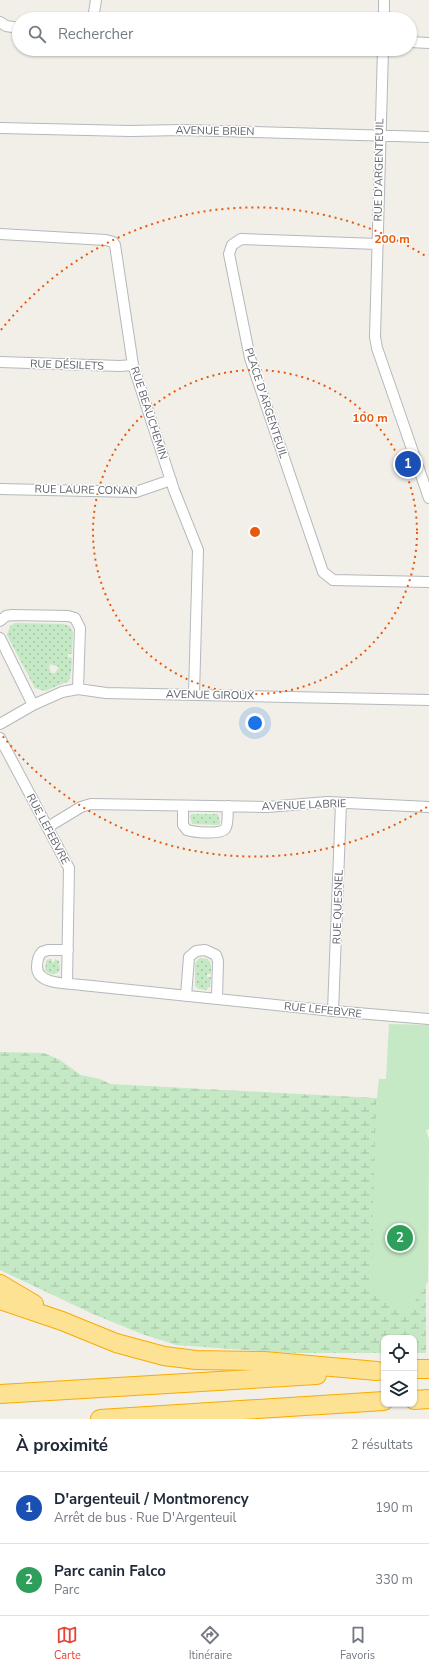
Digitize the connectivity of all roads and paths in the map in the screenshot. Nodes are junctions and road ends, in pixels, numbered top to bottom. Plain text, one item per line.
1 (96, 0) edge
2 (384, 0) edge
3 (93, 12) edge
4 (384, 12) edge
5 (0, 22) edge
6 (12, 27) edge
7 (417, 42) edge
8 (429, 43) edge
9 (383, 56) edge
10 (0, 128) edge
11 (381, 136) junction
12 (429, 137) edge
13 (0, 234) edge
14 (378, 244) junction
15 (0, 362) edge
16 (133, 365) junction
17 (425, 472) edge
18 (171, 480) junction
19 (0, 489) edge
20 (429, 498) edge
21 (429, 582) edge
22 (0, 621) edge
23 (0, 638) edge
24 (78, 689) junction
25 (194, 694) junction
26 (429, 700) edge
27 (33, 705) junction
28 (0, 724) edge
29 (0, 738) edge
30 (341, 803) junction
31 (183, 806) junction
32 (228, 806) junction
33 (429, 807) edge
34 (48, 827) junction
35 (68, 950) junction
36 (67, 982) junction
37 (186, 996) junction
38 (217, 998) junction
39 (334, 1011) junction
40 (429, 1019) edge
41 (0, 1284) edge
42 (0, 1300) edge
43 (62, 1321) junction
44 (417, 1369) edge
45 (429, 1369) edge
46 (381, 1371) edge
47 (0, 1394) edge
48 (429, 1399) edge
49 (417, 1400) edge
50 (381, 1401) edge
51 (100, 1419) edge

1 - 3 street
2 - 4 street
5 - 6 street
7 - 8 street
9 - 11 street, RUE D'ARGENTEUIL
10 - 11 street, AVENUE BRIEN
11 - 12 street, AVENUE BRIEN
11 - 14 street, RUE D'ARGENTEUIL
13 - 16 street, RUE BEAUCHEMIN
14 - 17 street, RUE D'ARGENTEUIL
14 - 21 street, PLACE D'ARGENTEUIL
15 - 16 street, RUE DÉSILETS
16 - 18 street, RUE BEAUCHEMIN
17 - 20 street, RUE D'ARGENTEUIL
18 - 19 street, RUE LAURE CONAN
18 - 25 street, RUE BEAUCHEMIN
22 - 24 street
23 - 27 street
24 - 25 street, AVENUE GIROUX
24 - 27 street, AVENUE GIROUX
25 - 26 street, AVENUE GIROUX
27 - 28 street, AVENUE GIROUX
29 - 34 street, RUE LEFEBVRE
30 - 32 street, AVENUE LABRIE
30 - 33 street, AVENUE LABRIE
30 - 39 street, RUE QUESNEL
31 - 32 street, AVENUE LABRIE
31 - 32 street
31 - 34 street, AVENUE LABRIE
34 - 35 street, RUE LEFEBVRE
35 - 36 street, RUE LEFEBVRE
35 - 36 street, RUE LEFEBVRE
36 - 37 street, RUE LEFEBVRE
37 - 38 street, RUE LEFEBVRE
37 - 38 street
38 - 39 street, RUE LEFEBVRE
39 - 40 street, RUE LEFEBVRE
41 - 43 highway
42 - 43 highway
43 - 46 highway
44 - 45 highway
46 - 47 highway
48 - 49 highway
50 - 51 highway

